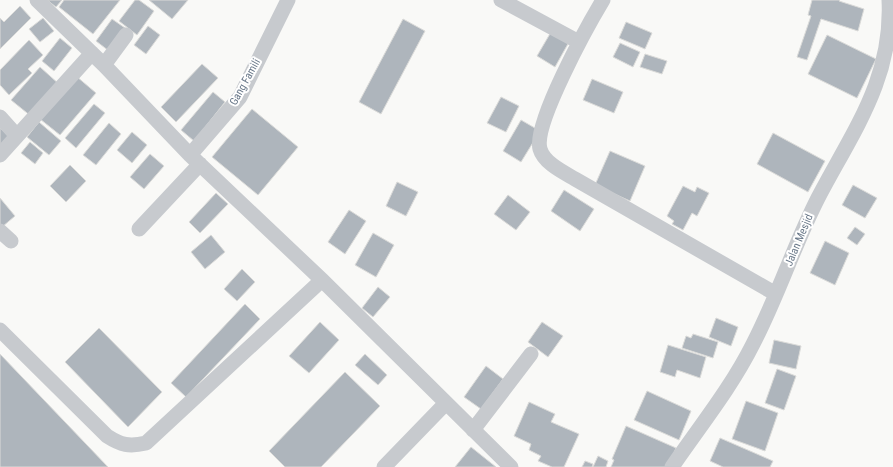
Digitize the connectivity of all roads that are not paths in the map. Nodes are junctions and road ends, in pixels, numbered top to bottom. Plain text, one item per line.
1 (37, 0) edge
2 (288, 0) edge
3 (501, 0) edge
4 (602, 0) edge
5 (891, 9) edge
6 (126, 35) dead end
7 (579, 42) junction
8 (92, 54) junction
9 (104, 66) junction
10 (0, 117) edge
11 (17, 136) junction
12 (0, 155) edge
13 (195, 160) junction
14 (139, 229) dead end
15 (322, 280) junction
16 (776, 294) junction
17 (0, 330) edge
18 (530, 354) dead end
19 (446, 403) junction
20 (473, 430) junction
21 (384, 467) edge
22 (511, 467) edge
23 (672, 467) edge

1 - 8 street
2 - 13 street, Gang Famili
3 - 7 street
4 - 7 street
5 - 16 street, Jalan Mesjid
6 - 9 street
7 - 16 street
8 - 9 street
8 - 11 street
9 - 13 street
10 - 11 street
11 - 12 street
13 - 14 street, Gang Famili
13 - 15 street
15 - 17 street
15 - 19 street
16 - 23 street, Jalan Mesjid
18 - 20 street
19 - 20 street
19 - 21 street
20 - 22 street

